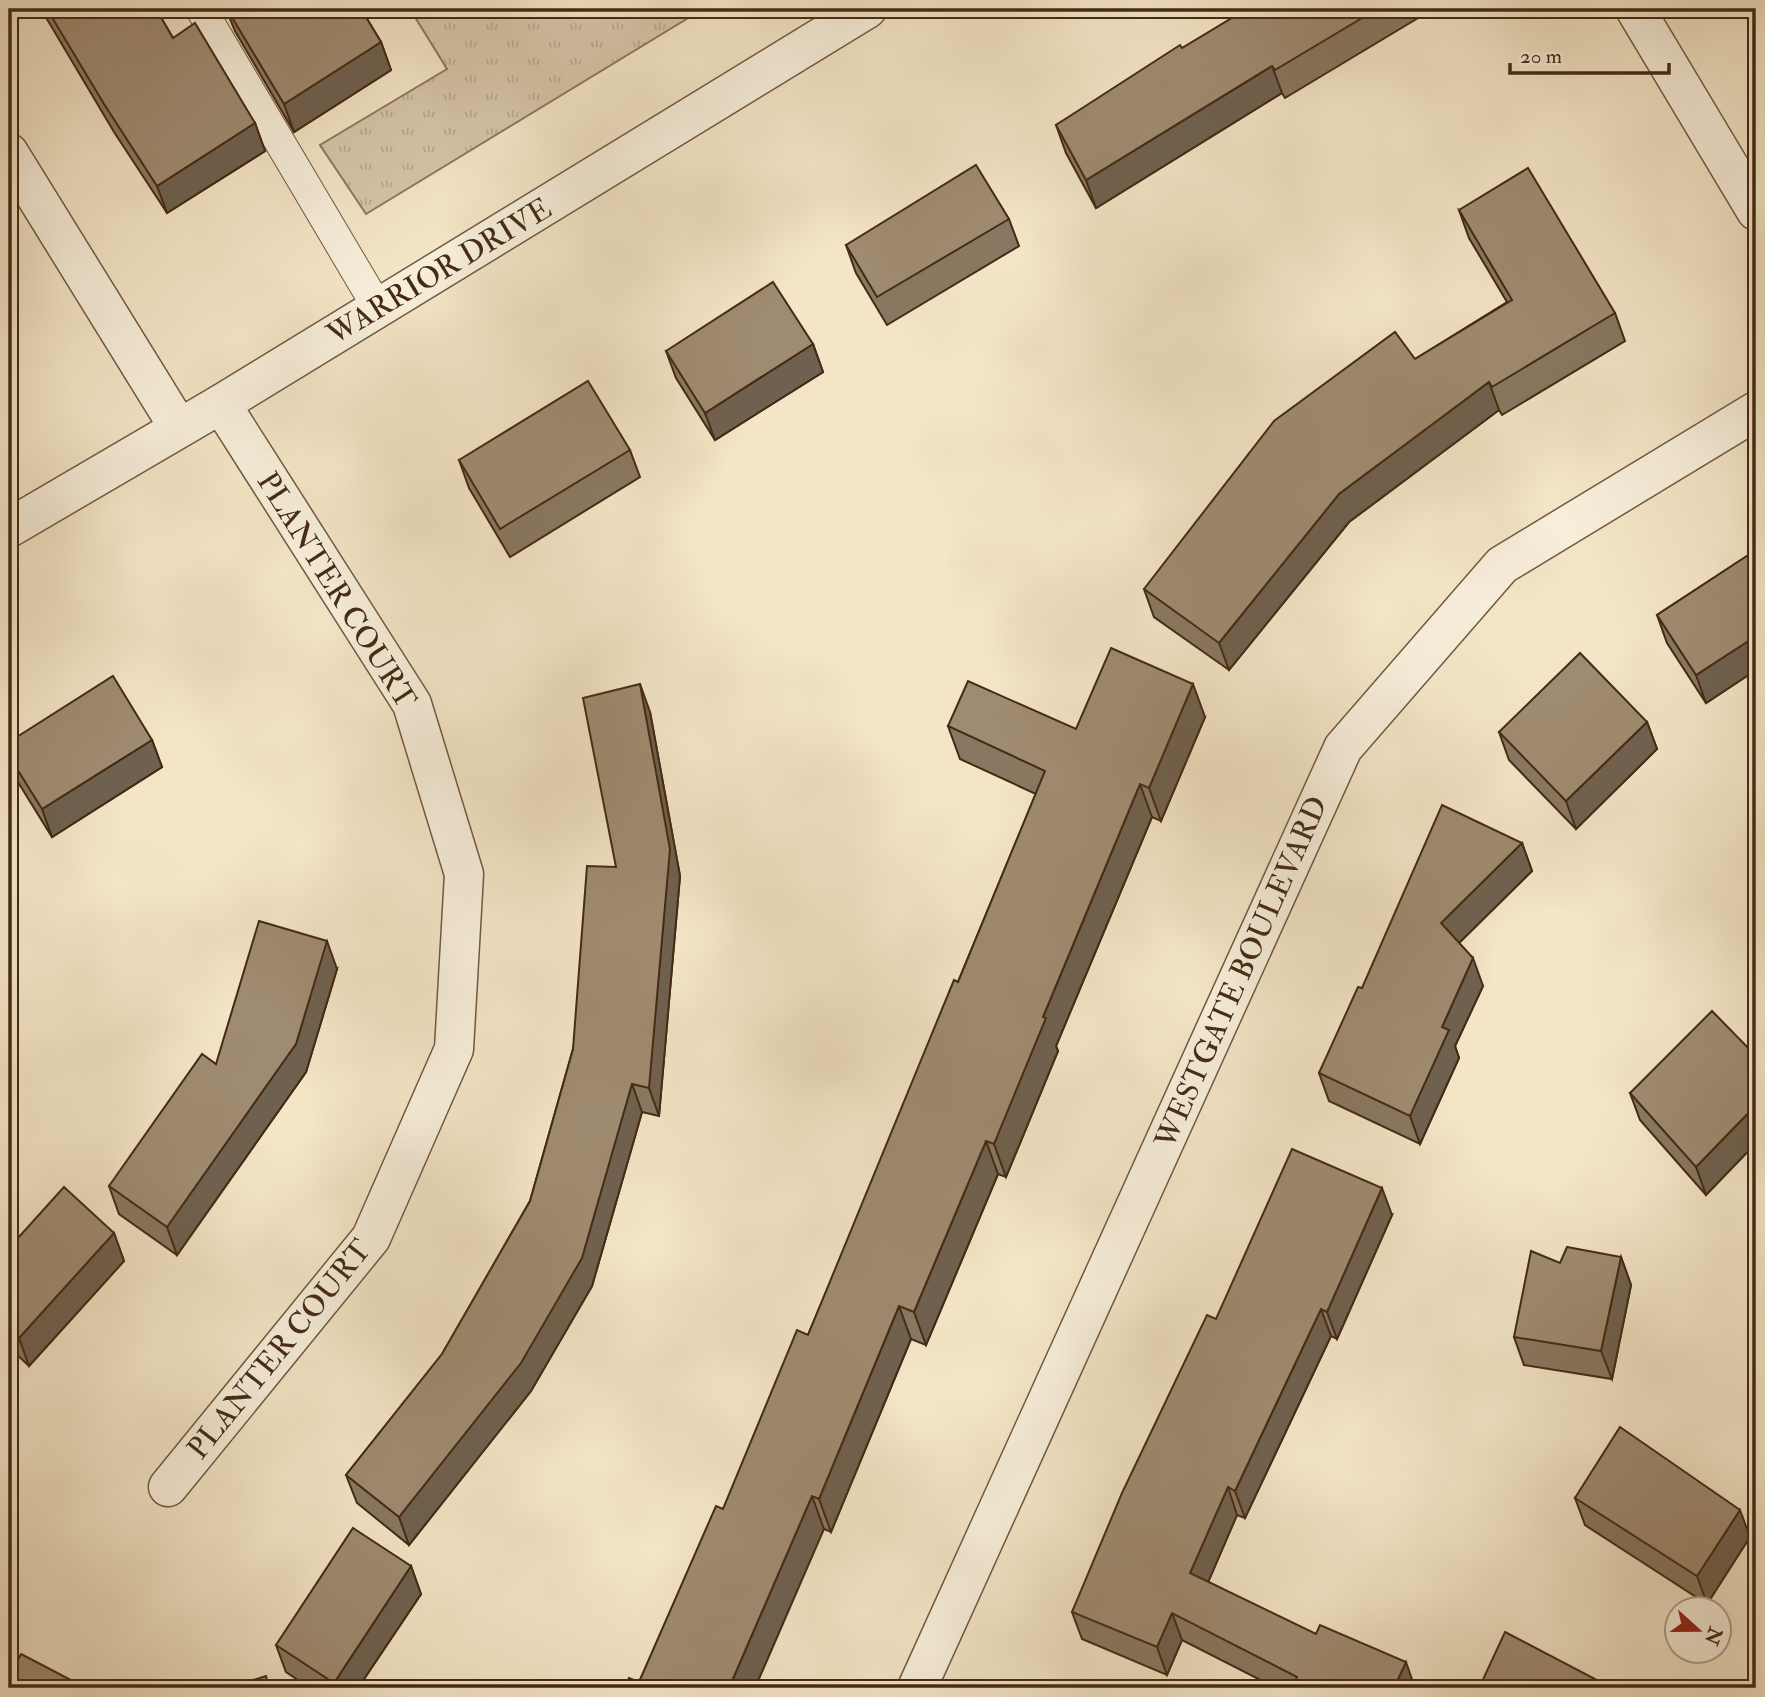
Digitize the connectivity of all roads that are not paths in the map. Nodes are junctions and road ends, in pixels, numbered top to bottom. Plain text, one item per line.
1 (201, 9) edge
2 (867, 9) edge
3 (1635, 9) edge
4 (9, 153) edge
5 (1756, 211) edge
6 (379, 308) junction
7 (221, 404) junction
8 (1756, 411) edge
9 (179, 428) junction
10 (9, 528) edge
11 (168, 1487) dead end
12 (917, 1688) edge

1 - 6 lane
2 - 6 street, WARRIOR DRIVE
3 - 5 street
4 - 9 street
6 - 7 street, WARRIOR DRIVE
7 - 9 street, WARRIOR DRIVE
7 - 11 street, PLANTER COURT
8 - 12 street, WESTGATE BOULEVARD
9 - 10 street, WARRIOR DRIVE

